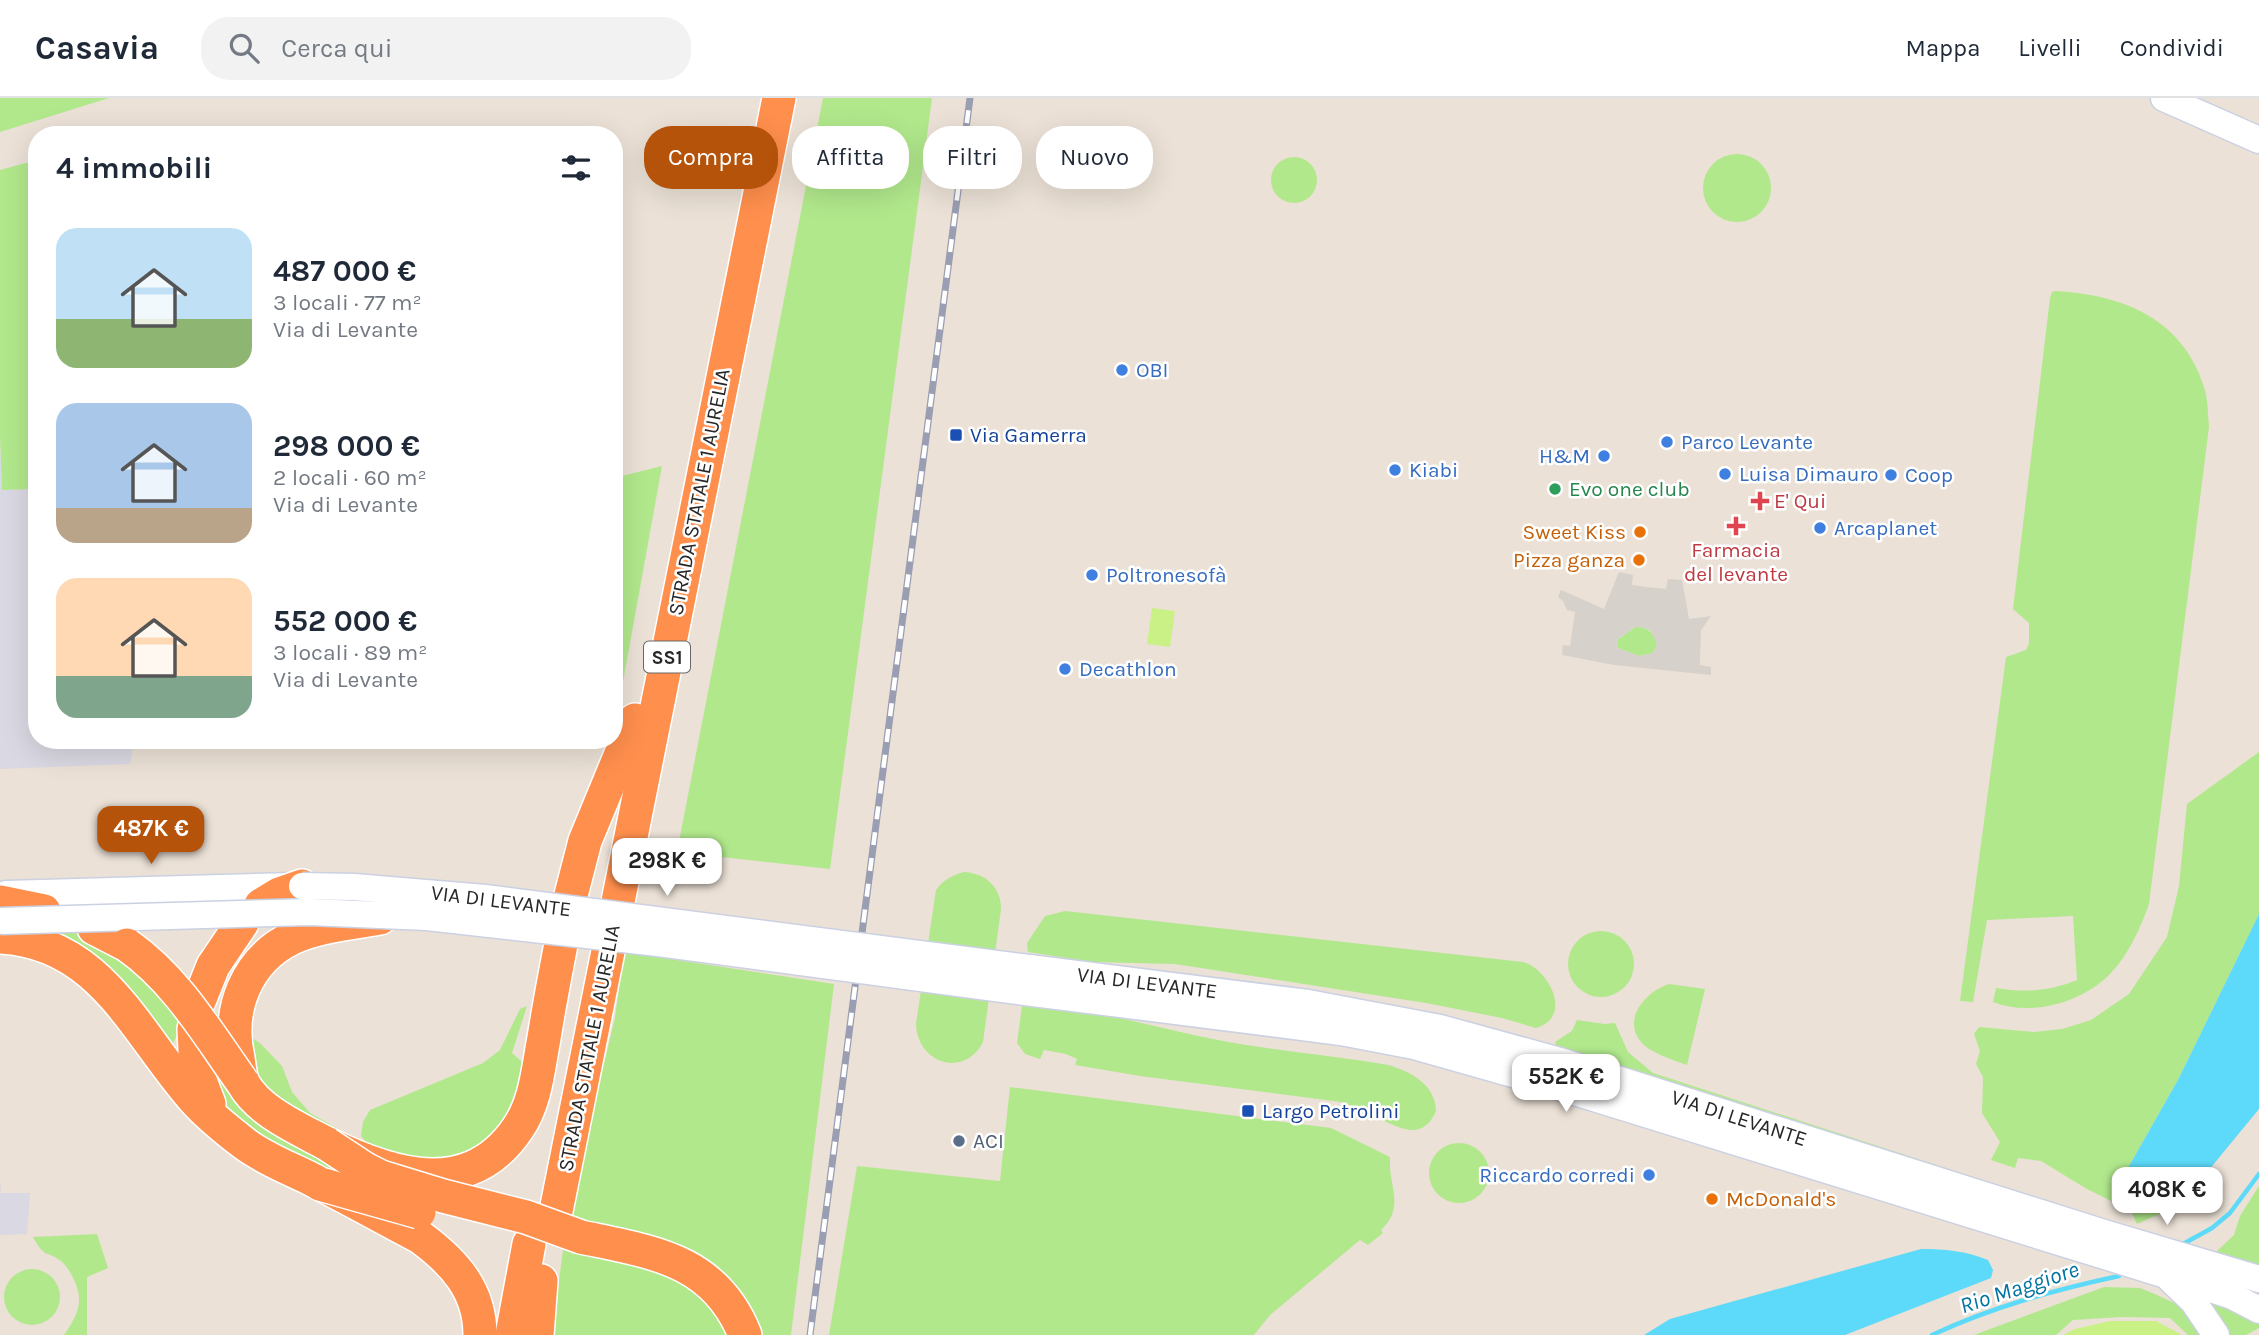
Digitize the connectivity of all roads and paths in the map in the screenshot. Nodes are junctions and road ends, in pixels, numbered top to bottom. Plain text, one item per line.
1 (760, 98) edge
2 (779, 98) edge
3 (2164, 98) edge
4 (2259, 140) edge
5 (635, 720) junction
6 (302, 886) junction
7 (0, 895) edge
8 (0, 902) edge
9 (44, 911) dead end
10 (396, 915) junction
11 (0, 921) edge
12 (94, 928) dead end
13 (0, 937) edge
14 (1027, 980) junction
15 (243, 1083) junction
16 (221, 1123) junction
17 (327, 1144) junction
18 (320, 1184) junction
19 (542, 1229) junction
20 (581, 1237) junction
21 (2165, 1276) junction
22 (2259, 1279) edge
23 (541, 1281) junction
24 (2259, 1310) edge
25 (480, 1335) edge
26 (512, 1335) edge
27 (531, 1335) edge
28 (537, 1335) edge
29 (745, 1335) edge
30 (2216, 1335) edge

1 - 5 highway, STRADA STATALE 1 AURELIA / SS1
2 - 19 highway, STRADA STATALE 1 AURELIA / SS1
3 - 4 main road
5 - 17 highway, bridge
5 - 19 highway, STRADA STATALE 1 AURELIA / SS1
6 - 7 main road, VIA DI LEVANTE
6 - 14 main road, VIA DI LEVANTE, bridge
6 - 16 highway
8 - 9 highway
10 - 11 main road, VIA DI LEVANTE, bridge
10 - 14 main road, VIA DI LEVANTE, bridge
10 - 15 highway, bridge
12 - 15 highway, bridge
13 - 16 highway
14 - 21 main road, VIA DI LEVANTE
14 - 22 main road, VIA DI LEVANTE
15 - 17 highway
16 - 18 highway
17 - 20 highway, bridge
18 - 20 highway, bridge
18 - 25 highway, bridge
19 - 23 highway, STRADA STATALE 1 AURELIA / SS1
19 - 26 highway, STRADA STATALE 1 AURELIA / SS1
20 - 29 highway
21 - 24 main road, VIA DI LEVANTE
21 - 30 main road, VIA DI LEVANTE
23 - 27 highway, STRADA STATALE 1 AURELIA / SS1
23 - 28 highway

